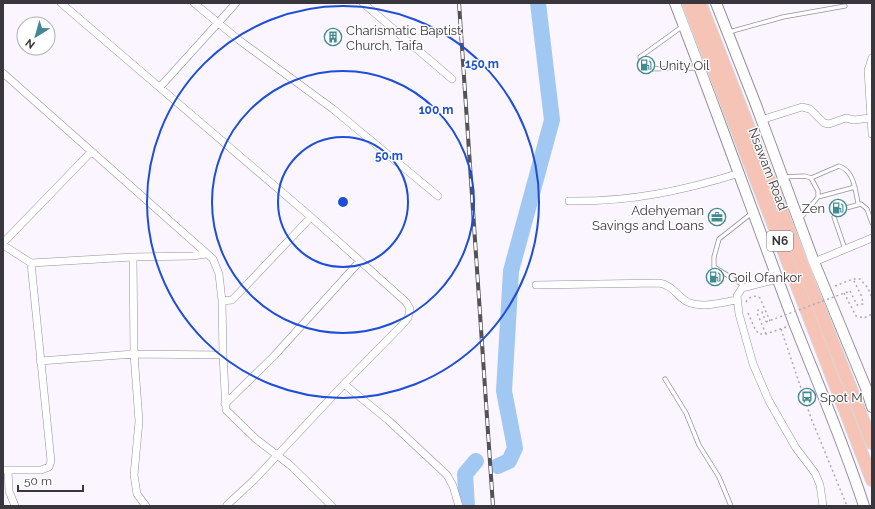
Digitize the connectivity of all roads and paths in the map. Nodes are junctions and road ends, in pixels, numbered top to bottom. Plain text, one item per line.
1 (61, 3) edge
2 (194, 3) edge
3 (236, 3) edge
4 (362, 3) edge
5 (675, 3) edge
6 (688, 3) edge
7 (700, 3) edge
8 (716, 3) edge
9 (845, 6) dead end
10 (217, 23) junction
11 (684, 25) junction
12 (727, 33) junction
13 (872, 58) edge
14 (700, 68) junction
15 (3, 73) edge
16 (452, 79) dead end
17 (160, 87) junction
18 (870, 118) junction
19 (761, 120) junction
20 (872, 134) edge
21 (91, 152) junction
22 (740, 173) junction
23 (782, 178) junction
24 (811, 178) junction
25 (855, 188) junction
26 (438, 196) dead end
27 (818, 197) junction
28 (569, 201) dead end
29 (858, 203) junction
30 (754, 212) junction
31 (311, 217) junction
32 (798, 221) junction
33 (872, 223) edge
34 (872, 238) edge
35 (3, 244) edge
36 (845, 249) junction
37 (207, 254) junction
38 (133, 257) junction
39 (360, 261) junction
40 (814, 262) junction
41 (31, 263) junction
42 (778, 279) junction
43 (853, 279) junction
44 (536, 285) dead end
45 (745, 286) junction
46 (825, 290) junction
47 (844, 293) junction
48 (872, 298) edge
49 (738, 300) junction
50 (222, 301) junction
51 (746, 306) dead end
52 (747, 311) dead end
53 (872, 314) edge
54 (770, 320) junction
55 (795, 323) junction
56 (781, 329) junction
57 (766, 334) junction
58 (134, 354) junction
59 (223, 355) junction
60 (40, 361) junction
61 (665, 379) dead end
62 (344, 384) junction
63 (225, 404) junction
64 (872, 406) edge
65 (872, 443) edge
66 (277, 455) junction
67 (6, 470) edge
68 (872, 480) edge
69 (227, 505) edge
70 (15, 506) edge
71 (146, 506) edge
72 (332, 506) edge
73 (459, 506) edge
74 (731, 506) edge
75 (823, 506) edge
76 (847, 506) edge
77 (864, 506) edge

1 - 17 street
2 - 10 street
3 - 10 street
4 - 16 street
5 - 11 main road
6 - 68 highway, Nsawam Road / N6
7 - 65 highway, Nsawam Road / N6
8 - 12 main road
9 - 12 lane
10 - 17 street
10 - 26 street
11 - 14 main road
11 - 14 lane
12 - 19 main road
13 - 18 street
14 - 22 main road
15 - 21 street
17 - 31 street
18 - 19 street
18 - 20 street
19 - 23 main road
21 - 35 street
21 - 37 street
22 - 28 street
22 - 30 main road
23 - 24 lane
23 - 32 main road
24 - 25 lane
24 - 27 lane
25 - 27 lane
25 - 29 lane
27 - 32 lane
29 - 33 lane
29 - 36 lane
30 - 42 main road
30 - 45 lane
31 - 39 street
31 - 50 street
32 - 40 main road
34 - 36 street
35 - 41 street
36 - 40 street
37 - 38 street
37 - 50 street
38 - 41 street
38 - 58 street
39 - 62 street
39 - 63 street
40 - 46 main road
41 - 60 street
42 - 45 street
42 - 55 main road
43 - 46 path
43 - 47 path, bridge
43 - 48 path
44 - 49 street
45 - 49 street
46 - 64 main road
47 - 53 path
47 - 54 path, bridge
49 - 75 street
50 - 59 street
51 - 54 path
52 - 57 path
54 - 57 path, bridge
55 - 56 path
55 - 77 main road
56 - 57 path
56 - 76 path
58 - 59 street
58 - 60 street
58 - 71 street
59 - 63 street
60 - 67 street
61 - 74 lane
62 - 66 street
62 - 73 street
63 - 66 street
66 - 69 street
66 - 72 street
67 - 70 street

